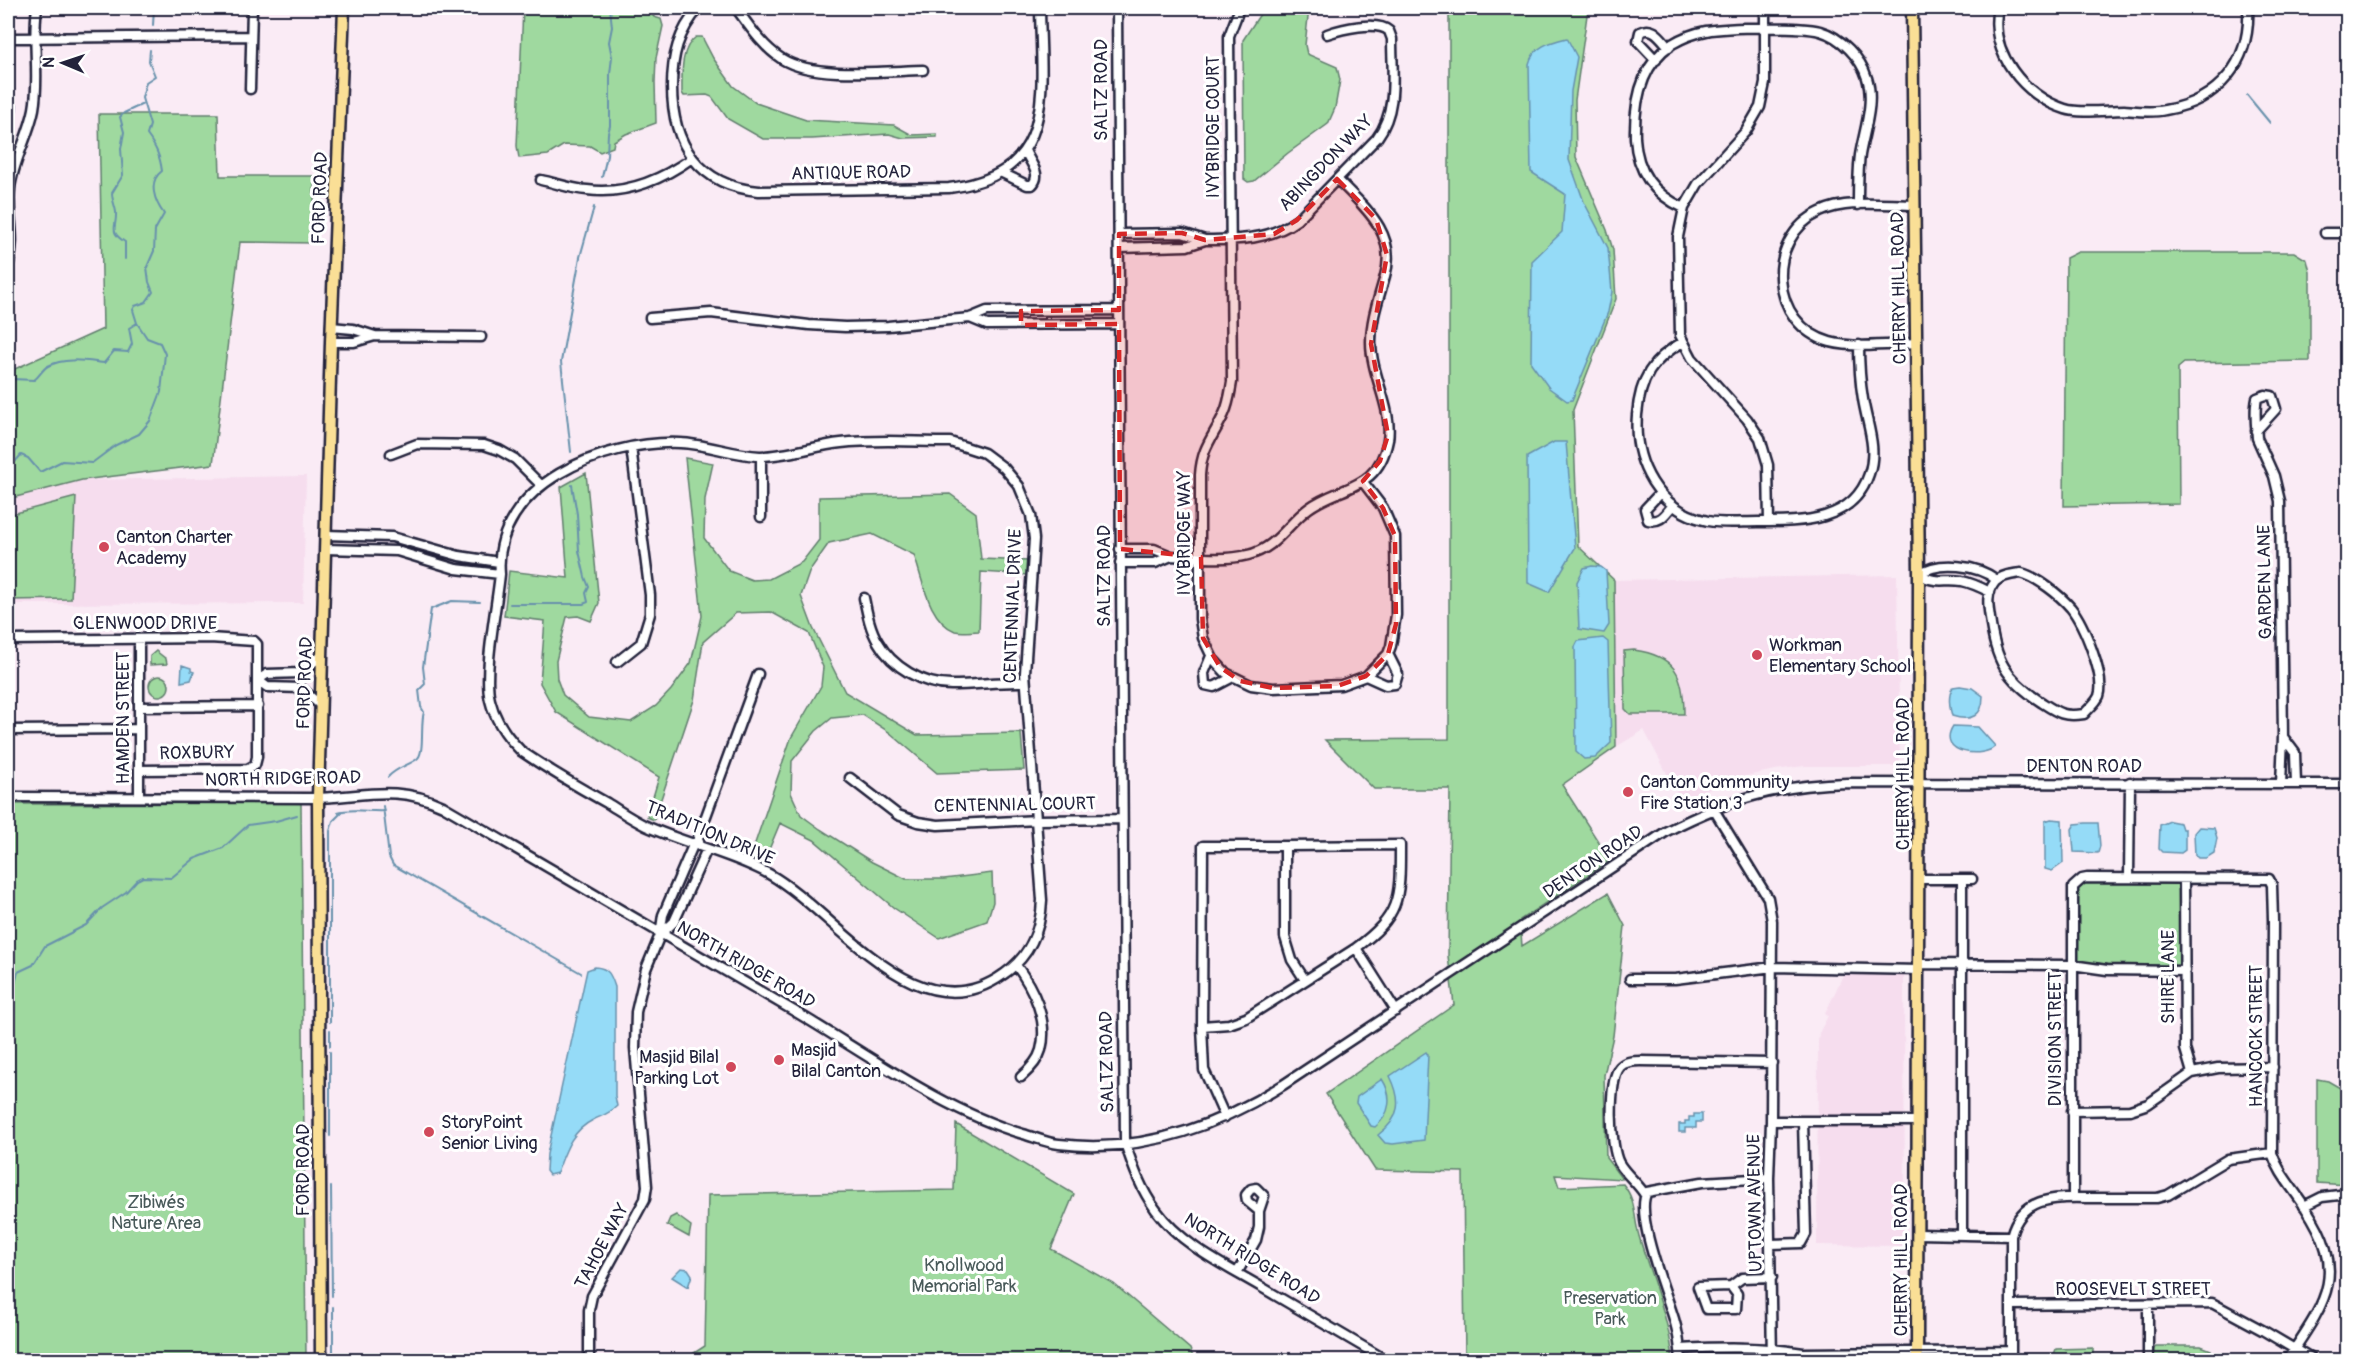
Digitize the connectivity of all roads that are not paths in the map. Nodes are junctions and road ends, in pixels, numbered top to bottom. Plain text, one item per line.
1 (37, 8) edge
2 (252, 8) edge
3 (344, 8) edge
4 (699, 8) edge
5 (736, 8) edge
6 (1040, 8) edge
7 (1117, 8) edge
8 (1766, 8) edge
9 (1912, 8) edge
10 (1998, 8) edge
11 (2248, 8) edge
12 (1237, 15) dead end
13 (1765, 29) junction
14 (1327, 34) dead end
15 (251, 36) junction
16 (8, 38) edge
17 (34, 38) junction
18 (1669, 46) junction
19 (1656, 60) junction
20 (923, 70) dead end
21 (250, 89) dead end
22 (1025, 150) junction
23 (692, 158) junction
24 (1002, 173) junction
25 (1337, 179) junction
26 (541, 180) dead end
27 (9, 186) edge
28 (1858, 205) junction
29 (1915, 206) junction
30 (1684, 208) junction
31 (2325, 233) dead end
32 (2348, 233) edge
33 (1119, 234) junction
34 (1205, 240) junction
35 (1230, 240) junction
36 (1119, 248) junction
37 (8, 267) edge
38 (1119, 310) junction
39 (1020, 311) junction
40 (650, 318) dead end
41 (970, 318) junction
42 (1119, 324) junction
43 (1021, 325) junction
44 (331, 327) junction
45 (375, 336) junction
46 (481, 338) dead end
47 (331, 342) junction
48 (1683, 342) junction
49 (1916, 343) junction
50 (1859, 345) junction
51 (2256, 431) dead end
52 (631, 447) junction
53 (391, 454) dead end
54 (761, 456) junction
55 (1363, 482) junction
56 (541, 485) junction
57 (1660, 493) junction
58 (1673, 505) junction
59 (761, 517) dead end
60 (1769, 522) junction
61 (325, 535) junction
62 (325, 549) junction
63 (1120, 549) junction
64 (1171, 556) junction
65 (1200, 557) junction
66 (499, 562) junction
67 (1120, 563) junction
68 (500, 574) junction
69 (1919, 574) junction
70 (1996, 580) junction
71 (1990, 592) junction
72 (864, 598) dead end
73 (8, 640) edge
74 (139, 640) junction
75 (1388, 654) junction
76 (322, 655) junction
77 (1211, 656) junction
78 (617, 662) dead end
79 (758, 674) dead end
80 (1366, 676) junction
81 (1233, 677) junction
82 (258, 680) junction
83 (1025, 682) junction
84 (320, 705) junction
85 (258, 706) junction
86 (139, 707) junction
87 (139, 729) junction
88 (8, 730) edge
89 (2283, 737) junction
90 (139, 771) junction
91 (850, 778) dead end
92 (2130, 782) junction
93 (1919, 784) junction
94 (2281, 784) junction
95 (2296, 784) junction
96 (2348, 784) edge
97 (8, 797) edge
98 (139, 797) junction
99 (318, 798) junction
100 (1713, 808) junction
101 (1122, 819) junction
102 (1037, 820) junction
103 (700, 846) junction
104 (1285, 846) junction
105 (1919, 879) junction
106 (1962, 879) junction
107 (1972, 879) dead end
108 (2129, 879) junction
109 (2184, 879) junction
110 (2077, 882) joint
111 (660, 935) junction
112 (1356, 948) junction
113 (1016, 966) junction
114 (1773, 966) junction
115 (1963, 966) junction
116 (2072, 966) junction
117 (1919, 967) junction
118 (2185, 971) junction
119 (1630, 979) dead end
120 (1305, 980) junction
121 (1396, 1011) junction
122 (1202, 1026) junction
123 (1772, 1063) junction
124 (2273, 1067) junction
125 (2192, 1073) junction
126 (1021, 1077) dead end
127 (2072, 1111) junction
128 (1225, 1117) junction
129 (1770, 1121) junction
130 (1803, 1121) junction
131 (1918, 1121) junction
132 (1125, 1143) junction
133 (2272, 1153) junction
134 (1769, 1178) junction
135 (2348, 1194) edge
136 (1645, 1195) junction
137 (2073, 1198) junction
138 (2304, 1206) junction
139 (1259, 1211) dead end
140 (1918, 1234) junction
141 (1962, 1235) junction
142 (2011, 1236) junction
143 (1771, 1244) junction
144 (1237, 1273) junction
145 (1772, 1277) junction
146 (1731, 1286) junction
147 (2011, 1305) junction
148 (2148, 1305) junction
149 (1773, 1348) junction
150 (2295, 1348) junction
151 (1680, 1349) junction
152 (1917, 1356) edge
153 (2011, 1356) edge
154 (321, 1360) edge
155 (589, 1360) edge
156 (1386, 1360) edge
157 (1681, 1360) edge
158 (1772, 1360) edge
159 (2148, 1360) edge
160 (2287, 1360) edge
161 (2313, 1360) edge

1 - 17 street
2 - 15 street
3 - 44 main road, FORD ROAD
4 - 23 street, ANTIQUE ROAD
5 - 20 street
6 - 22 street, ANTIQUE ROAD
7 - 33 street, SALTZ ROAD
8 - 13 street
9 - 29 main road, CHERRY HILL ROAD
10 - 11 street
12 - 35 street, IVYBRIDGE COURT
13 - 18 street
13 - 28 street
13 - 30 street
14 - 25 street, ABINGDON WAY
15 - 17 street
15 - 21 street
16 - 17 street
17 - 27 street
18 - 19 street
18 - 19 street
19 - 30 street
22 - 24 street, ANTIQUE ROAD
22 - 24 street
23 - 24 street, ANTIQUE ROAD
23 - 26 street
25 - 35 street, ABINGDON WAY
25 - 55 street
27 - 37 street
28 - 29 street
28 - 50 street
29 - 49 main road, CHERRY HILL ROAD
30 - 48 street
31 - 32 street
33 - 34 street
33 - 36 street, SALTZ ROAD
34 - 35 street, ABINGDON WAY
34 - 36 street
35 - 65 street, IVYBRIDGE WAY
36 - 38 street, SALTZ ROAD
38 - 39 street
38 - 42 street, SALTZ ROAD
39 - 41 street
39 - 43 street
40 - 41 street
41 - 43 street
42 - 43 street
42 - 63 street, SALTZ ROAD
44 - 45 street
44 - 47 main road, FORD ROAD
45 - 46 street
45 - 47 street
47 - 61 main road, FORD ROAD
48 - 57 street
48 - 60 street
49 - 50 street
49 - 69 main road, CHERRY HILL ROAD
50 - 60 street
51 - 89 street, GARDEN LANE
52 - 54 street, CENTENNIAL DRIVE
52 - 56 street, CENTENNIAL DRIVE
52 - 78 street
53 - 56 street
54 - 59 street
54 - 83 street, CENTENNIAL DRIVE
55 - 65 street
55 - 75 street
56 - 66 street, CENTENNIAL DRIVE
57 - 58 street
57 - 58 street
58 - 60 street
61 - 62 main road, FORD ROAD
61 - 66 street
62 - 68 street
62 - 76 main road, FORD ROAD
63 - 64 street
63 - 67 street, SALTZ ROAD
64 - 65 street
64 - 67 street
65 - 77 street, IVYBRIDGE WAY
66 - 68 street, TRADITION DRIVE
67 - 101 street, SALTZ ROAD
68 - 103 street, TRADITION DRIVE
69 - 70 street
69 - 71 street
69 - 93 main road, CHERRY HILL ROAD
70 - 71 street
70 - 71 street
72 - 83 street
73 - 74 street, GLENWOOD DRIVE
74 - 82 street, GLENWOOD DRIVE
74 - 86 street, HAMDEN STREET
75 - 80 street
75 - 80 street
76 - 82 street
76 - 84 main road, FORD ROAD
77 - 81 street, IVYBRIDGE WAY
77 - 81 street
79 - 103 street
80 - 81 street
82 - 84 street
82 - 85 street
83 - 102 street, CENTENNIAL DRIVE
84 - 99 main road, FORD ROAD
85 - 86 street
85 - 90 street, ROXBURY
86 - 87 street, HAMDEN STREET
87 - 88 street
87 - 90 street, HAMDEN STREET
89 - 94 street, GARDEN LANE
89 - 95 street, GARDEN LANE
90 - 98 street, HAMDEN STREET
91 - 102 street, CENTENNIAL COURT
92 - 93 street, DENTON ROAD
92 - 94 street, DENTON ROAD
92 - 108 street
93 - 100 street, DENTON ROAD
93 - 105 main road, CHERRY HILL ROAD
94 - 95 street, DENTON ROAD
95 - 96 street, DENTON ROAD
97 - 98 street, NORTH RIDGE ROAD
98 - 99 street, NORTH RIDGE ROAD
99 - 111 street, NORTH RIDGE ROAD
99 - 154 main road, FORD ROAD
100 - 114 street
100 - 121 street, DENTON ROAD
101 - 102 street, CENTENNIAL COURT
101 - 132 street, SALTZ ROAD
102 - 113 street, TRADITION DRIVE
103 - 111 street
103 - 111 street
103 - 113 street, TRADITION DRIVE
104 - 112 street
104 - 120 street
104 - 122 street
105 - 106 street
105 - 117 main road, CHERRY HILL ROAD
106 - 107 street
106 - 115 street
108 - 109 street, HANCOCK STREET
108 - 110 street, HANCOCK STREET
109 - 118 street, SHIRE LANE
109 - 124 street, HANCOCK STREET
110 - 116 street, DIVISION STREET
111 - 132 street, NORTH RIDGE ROAD
111 - 155 street, TAHOE WAY
112 - 120 street
112 - 121 street
113 - 126 street
114 - 117 street
114 - 119 street
114 - 123 street
115 - 116 street
115 - 117 street
115 - 141 street
116 - 118 street
116 - 127 street, DIVISION STREET
117 - 131 main road, CHERRY HILL ROAD
118 - 125 street, SHIRE LANE
120 - 122 street
121 - 128 street, DENTON ROAD
122 - 128 street
123 - 129 street
123 - 136 street
124 - 125 street
124 - 133 street, HANCOCK STREET
125 - 127 street
127 - 137 street, DIVISION STREET
128 - 132 street, DENTON ROAD
129 - 130 street, UPTOWN AVENUE
129 - 134 street, UPTOWN AVENUE
130 - 131 street, UPTOWN AVENUE
130 - 143 street
131 - 140 main road, CHERRY HILL ROAD
132 - 144 street, NORTH RIDGE ROAD
133 - 137 street
133 - 138 street, HANCOCK STREET
134 - 136 street
134 - 143 street, UPTOWN AVENUE
135 - 138 street
136 - 151 street
137 - 142 street
138 - 150 street, HANCOCK STREET
139 - 144 street
140 - 141 street
140 - 152 main road, CHERRY HILL ROAD
141 - 142 street
142 - 147 street
143 - 145 street, UPTOWN AVENUE
144 - 156 street, NORTH RIDGE ROAD
145 - 146 street
145 - 149 street, UPTOWN AVENUE
146 - 146 street
147 - 148 street, ROOSEVELT STREET
147 - 153 street
148 - 150 street, ROOSEVELT STREET
148 - 159 street
149 - 151 street
149 - 152 street
149 - 158 street, UPTOWN AVENUE
150 - 160 street, HANCOCK STREET
150 - 161 street, ROOSEVELT STREET
151 - 157 street
152 - 153 street

